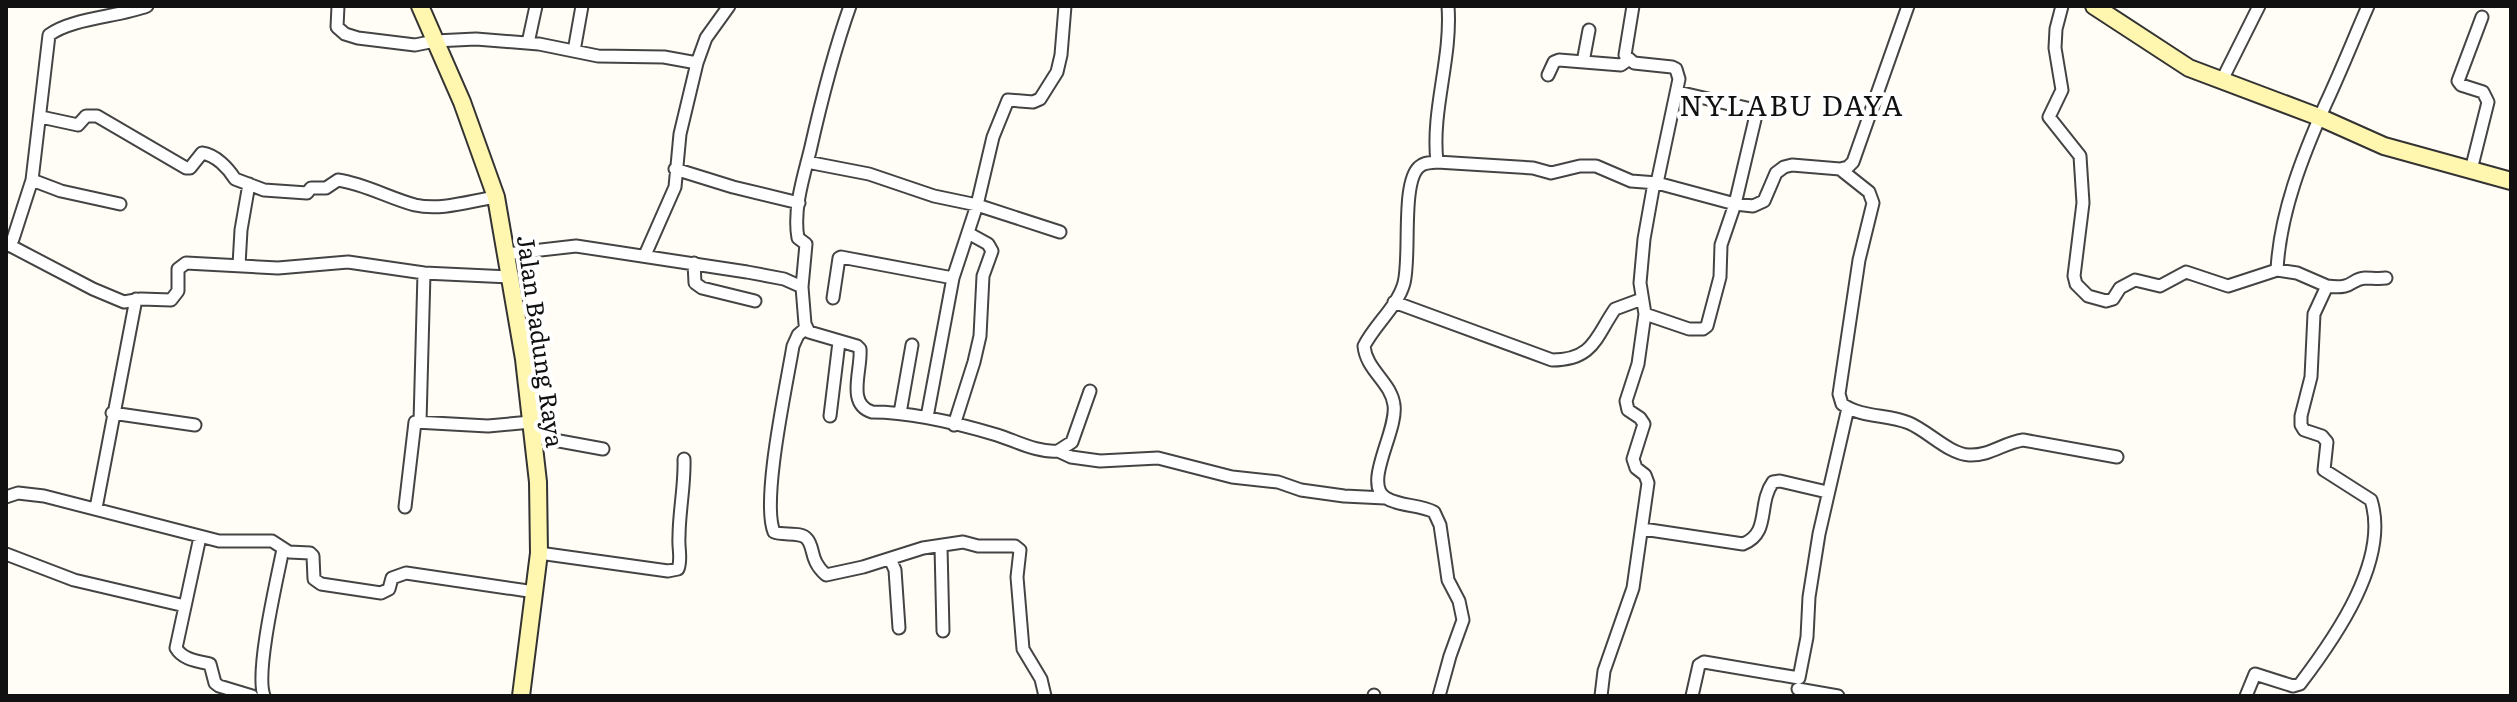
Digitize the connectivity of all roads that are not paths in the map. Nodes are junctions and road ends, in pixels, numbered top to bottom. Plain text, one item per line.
1 (147, 6) edge
2 (338, 6) edge
3 (420, 6) edge
4 (536, 6) edge
5 (582, 6) edge
6 (729, 6) edge
7 (850, 6) edge
8 (1065, 6) edge
9 (1448, 6) edge
10 (1633, 6) edge
11 (1908, 6) edge
12 (2062, 6) edge
13 (2094, 6) edge
14 (2259, 6) edge
15 (2368, 6) edge
16 (2482, 17) dead end
17 (1589, 30) dead end
18 (435, 41) junction
19 (528, 43) junction
20 (574, 51) junction
21 (1628, 60) junction
22 (1583, 62) junction
23 (697, 63) junction
24 (1548, 75) dead end
25 (2222, 80) junction
26 (1678, 92) junction
27 (41, 117) junction
28 (2319, 117) junction
29 (807, 162) junction
30 (1437, 162) junction
31 (675, 169) junction
32 (1840, 169) junction
33 (2471, 170) junction
34 (32, 180) junction
35 (2511, 181) edge
36 (1656, 183) junction
37 (249, 184) junction
38 (496, 197) junction
39 (799, 203) junction
40 (120, 204) dead end
41 (1735, 204) junction
42 (977, 205) junction
43 (1060, 232) dead end
44 (968, 233) junction
45 (7, 245) edge
46 (506, 254) junction
47 (645, 255) junction
48 (694, 263) junction
49 (239, 265) junction
50 (2277, 270) junction
51 (424, 273) junction
52 (510, 277) junction
53 (953, 278) junction
54 (2386, 278) dead end
55 (2327, 286) junction
56 (802, 287) junction
57 (833, 298) dead end
58 (136, 299) junction
59 (1642, 299) junction
60 (755, 301) dead end
61 (1394, 302) junction
62 (1645, 314) junction
63 (806, 328) junction
64 (839, 342) junction
65 (912, 345) dead end
66 (1090, 391) dead end
67 (1848, 408) junction
68 (112, 413) junction
69 (900, 413) junction
70 (830, 416) dead end
71 (927, 417) junction
72 (420, 422) junction
73 (195, 425) dead end
74 (954, 425) junction
75 (532, 429) junction
76 (603, 449) dead end
77 (1058, 451) junction
78 (2117, 457) dead end
79 (684, 459) dead end
80 (1827, 492) junction
81 (6, 497) edge
82 (1385, 498) junction
83 (405, 507) dead end
84 (96, 508) junction
85 (1643, 529) junction
86 (200, 537) junction
87 (941, 547) junction
88 (283, 549) junction
89 (539, 553) junction
90 (6, 554) edge
91 (890, 559) junction
92 (535, 592) junction
93 (185, 606) junction
94 (899, 628) dead end
95 (943, 631) dead end
96 (1798, 688) edge
97 (259, 694) edge
98 (521, 696) edge
99 (1045, 696) edge
100 (1439, 696) edge
101 (1601, 696) edge
102 (1692, 696) edge
103 (1838, 696) edge
104 (2246, 696) edge

1 - 27 street
2 - 18 street
3 - 18 main road, Jalan Badung Raya
4 - 19 street
5 - 20 street
6 - 23 street
7 - 29 street
8 - 42 street
9 - 30 street
10 - 21 street
11 - 32 street
12 - 50 street
13 - 25 main road
14 - 25 street
15 - 28 street
16 - 33 street
17 - 22 street
18 - 19 street
18 - 38 main road, Jalan Badung Raya
19 - 20 street
20 - 23 street
21 - 22 street
21 - 26 street
22 - 24 street
23 - 31 street
25 - 28 main road
26 - 36 street
26 - 41 street
27 - 34 street
27 - 37 street
28 - 33 main road
28 - 50 street
29 - 39 street
29 - 42 street
30 - 36 street
30 - 61 street
31 - 39 street
31 - 47 street
32 - 41 street
32 - 67 street
33 - 35 main road
34 - 40 street
34 - 45 street
36 - 41 street
36 - 59 street
37 - 38 street
37 - 49 street
38 - 46 main road, Jalan Badung Raya
39 - 56 street
41 - 62 street
42 - 43 street
42 - 44 street
44 - 53 street
44 - 74 street
45 - 58 street
46 - 47 street
46 - 52 main road, Jalan Badung Raya
47 - 48 street
48 - 56 street
48 - 60 street
49 - 51 street
49 - 58 street
50 - 55 street
51 - 52 street
51 - 72 street
52 - 75 main road, Jalan Badung Raya
53 - 57 street
53 - 71 street
54 - 55 street
55 - 104 street
56 - 63 street
58 - 68 street
59 - 61 street
59 - 62 street
61 - 82 street
62 - 85 street
63 - 64 street
63 - 91 street
64 - 69 street
64 - 70 street
65 - 69 street
66 - 77 street
67 - 78 street
67 - 80 street
68 - 73 street
68 - 84 street
69 - 71 street
71 - 74 street
72 - 75 street
72 - 83 street
74 - 77 street
75 - 76 street
75 - 89 main road, Jalan Badung Raya
77 - 82 street
79 - 89 street
80 - 85 street
80 - 96 street
81 - 84 street
82 - 100 street
84 - 86 street
85 - 101 street
86 - 88 street
86 - 93 street
87 - 91 street
87 - 95 street
87 - 99 street
88 - 92 street
88 - 97 street
89 - 92 main road, Jalan Badung Raya
90 - 93 street
91 - 94 street
92 - 98 main road, Jalan Badung Raya
93 - 97 street
96 - 102 street
96 - 103 street

